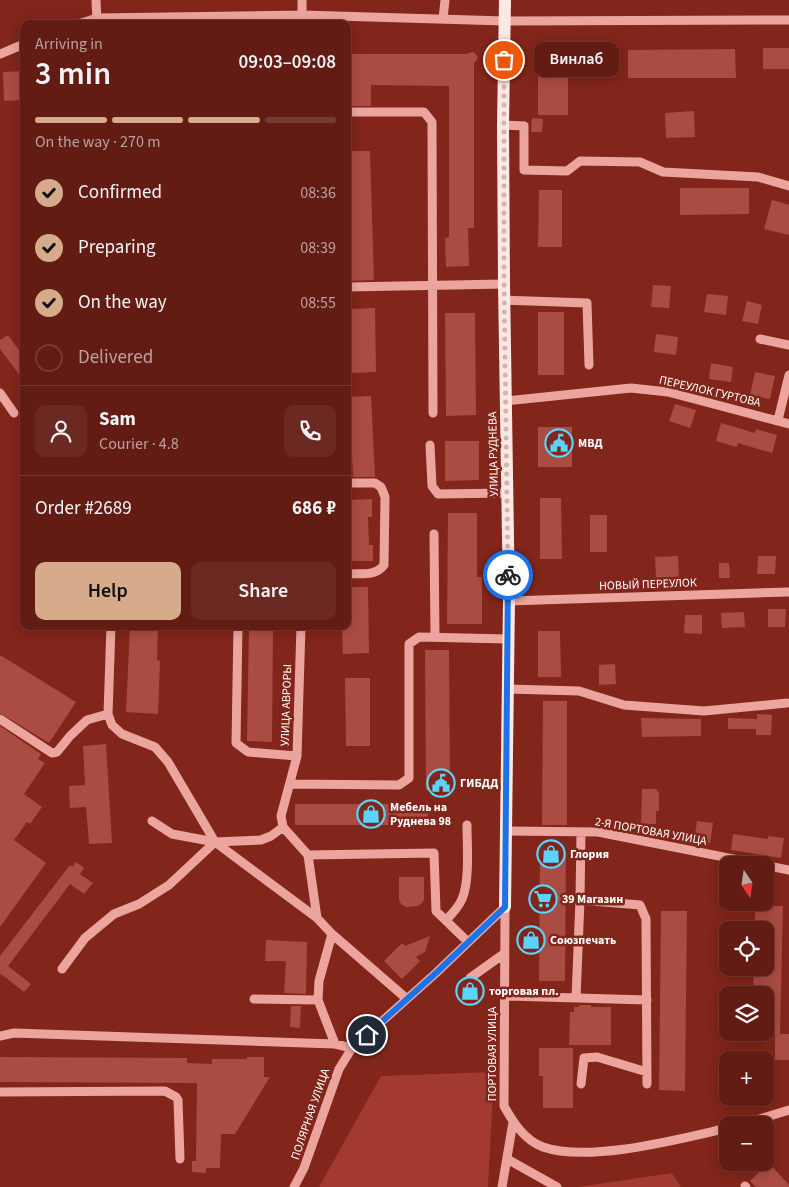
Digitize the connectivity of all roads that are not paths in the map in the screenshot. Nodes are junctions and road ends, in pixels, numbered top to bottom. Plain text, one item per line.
1 (96, 0) edge
2 (302, 0) edge
3 (444, 0) edge
4 (505, 0) edge
5 (302, 19) edge
6 (443, 19) junction
7 (97, 20) edge
8 (171, 20) edge
9 (789, 20) edge
10 (505, 21) junction
11 (20, 46) edge
12 (0, 54) edge
13 (351, 112) edge
14 (503, 125) junction
15 (789, 186) edge
16 (504, 284) junction
17 (433, 286) junction
18 (351, 287) edge
19 (504, 300) junction
20 (760, 339) dead end
21 (789, 345) edge
22 (589, 365) dead end
23 (789, 375) edge
24 (0, 393) edge
25 (506, 401) junction
26 (14, 413) dead end
27 (433, 413) dead end
28 (778, 420) junction
29 (789, 424) edge
30 (430, 446) dead end
31 (351, 483) edge
32 (507, 494) junction
33 (434, 534) dead end
34 (351, 574) edge
35 (789, 592) edge
36 (509, 601) junction
37 (110, 630) edge
38 (238, 630) edge
39 (301, 630) edge
40 (435, 637) junction
41 (508, 640) junction
42 (508, 689) junction
43 (786, 703) dead end
44 (108, 714) junction
45 (0, 719) edge
46 (297, 756) junction
47 (290, 784) junction
48 (152, 820) dead end
49 (467, 825) dead end
50 (283, 827) junction
51 (506, 831) junction
52 (581, 832) junction
53 (215, 842) junction
54 (308, 855) junction
55 (789, 870) edge
56 (580, 900) junction
57 (505, 907) junction
58 (316, 918) junction
59 (446, 920) junction
60 (332, 934) junction
61 (468, 942) junction
62 (505, 953) junction
63 (62, 968) dead end
64 (470, 978) dead end
65 (505, 996) junction
66 (576, 998) junction
67 (254, 999) dead end
68 (407, 999) junction
69 (318, 1000) junction
70 (647, 1000) junction
71 (0, 1036) edge
72 (335, 1044) junction
73 (352, 1048) junction
74 (647, 1072) junction
75 (581, 1084) dead end
76 (647, 1084) dead end
77 (0, 1092) edge
78 (789, 1110) edge
79 (769, 1116) edge
80 (513, 1122) junction
81 (719, 1130) edge
82 (180, 1159) dead end
83 (507, 1159) junction
84 (294, 1187) edge
85 (502, 1187) edge
86 (557, 1187) edge

1 - 7 street
2 - 5 street
3 - 6 street
4 - 10 main road, УЛИЦА РУДНЕВА
5 - 6 street
5 - 8 street
6 - 10 street
9 - 10 street
10 - 14 main road, УЛИЦА РУДНЕВА
11 - 12 street
13 - 17 street
14 - 15 street
14 - 16 main road, УЛИЦА РУДНЕВА
16 - 17 street
16 - 19 main road, УЛИЦА РУДНЕВА
17 - 18 street
17 - 27 street
19 - 22 street
19 - 25 main road, УЛИЦА РУДНЕВА
20 - 21 street
23 - 28 street
24 - 26 street
25 - 28 street, ПЕРЕУЛОК ГУРТОВА
25 - 32 main road, УЛИЦА РУДНЕВА
28 - 29 street, ПЕРЕУЛОК ГУРТОВА
30 - 32 street
31 - 34 street
32 - 36 main road, УЛИЦА РУДНЕВА
33 - 40 street
35 - 36 street, НОВЫЙ ПЕРЕУЛОК
36 - 41 main road, УЛИЦА РУДНЕВА
37 - 44 street
38 - 46 street
39 - 46 street, УЛИЦА АВРОРЫ
40 - 41 street
40 - 47 street
41 - 42 main road, УЛИЦА РУДНЕВА
42 - 43 street
42 - 51 main road, УЛИЦА РУДНЕВА
44 - 45 street
44 - 53 street
46 - 47 street, УЛИЦА АВРОРЫ
47 - 50 street, УЛИЦА АВРОРЫ
48 - 53 street
49 - 59 street
50 - 53 street
50 - 54 street
51 - 52 street, 2-Я ПОРТОВАЯ УЛИЦА
51 - 57 main road, УЛИЦА РУДНЕВА
52 - 55 street, 2-Я ПОРТОВАЯ УЛИЦА
52 - 56 street
53 - 58 street
53 - 63 street
54 - 58 street
54 - 59 street
56 - 66 street
56 - 70 street
57 - 61 street, ПОЛЯРНАЯ УЛИЦА
57 - 62 street, ПОРТОВАЯ УЛИЦА
58 - 60 street
59 - 61 street
60 - 68 street
60 - 69 street
61 - 68 street, ПОЛЯРНАЯ УЛИЦА
62 - 64 street
62 - 65 street, ПОРТОВАЯ УЛИЦА
65 - 66 street
65 - 80 street, ПОРТОВАЯ УЛИЦА
66 - 70 street
67 - 69 street
68 - 73 street, ПОЛЯРНАЯ УЛИЦА
69 - 72 street
70 - 74 street
71 - 72 street
72 - 73 street
73 - 84 street, ПОЛЯРНАЯ УЛИЦА
74 - 75 street
74 - 76 street
77 - 82 street
78 - 79 street
80 - 81 street, ПОРТОВАЯ УЛИЦА
80 - 83 street
83 - 85 street
83 - 86 street

